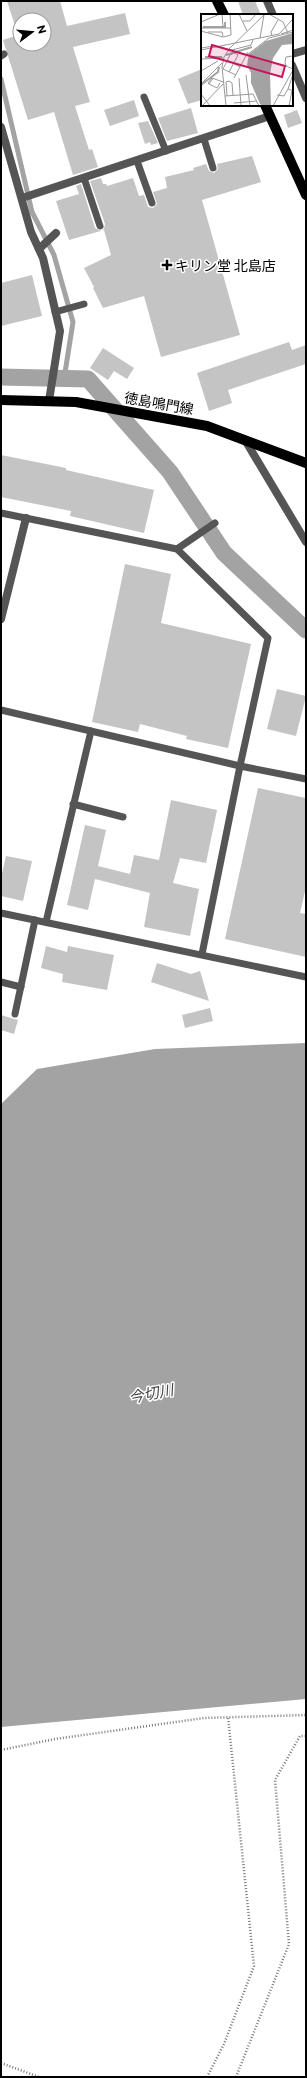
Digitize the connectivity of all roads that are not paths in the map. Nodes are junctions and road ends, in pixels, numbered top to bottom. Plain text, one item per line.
1 (217, 1) edge
2 (267, 1) edge
3 (224, 14) edge
4 (273, 14) edge
5 (306, 50) edge
6 (293, 54) edge
7 (293, 67) edge
8 (144, 96) dead end
9 (306, 98) edge
10 (265, 106) edge
11 (270, 116) junction
12 (1, 128) edge
13 (204, 139) junction
14 (166, 152) junction
15 (137, 161) junction
16 (213, 168) dead end
17 (84, 178) junction
18 (306, 195) edge
19 (22, 198) junction
20 (152, 202) dead end
21 (100, 226) dead end
22 (56, 233) dead end
23 (39, 249) junction
24 (84, 304) dead end
25 (55, 312) junction
26 (1, 400) edge
27 (49, 401) junction
28 (245, 440) junction
29 (306, 463) edge
30 (1, 513) edge
31 (26, 518) junction
32 (215, 523) dead end
33 (306, 542) edge
34 (177, 548) junction
35 (1, 619) edge
36 (1, 710) edge
37 (91, 731) junction
38 (240, 766) junction
39 (306, 779) edge
40 (73, 804) junction
41 (123, 817) dead end
42 (1, 913) edge
43 (36, 920) junction
44 (46, 922) junction
45 (202, 954) junction
46 (306, 977) edge
47 (1, 982) edge
48 (21, 987) junction
49 (15, 1014) dead end

1 - 3 main road
2 - 4 street
5 - 6 street
7 - 9 street
8 - 14 lane
10 - 11 main road
11 - 13 street
11 - 18 main road
12 - 19 street
13 - 14 street
13 - 16 lane
14 - 15 street
15 - 17 street
15 - 20 lane
17 - 19 street
17 - 21 lane
19 - 23 street
22 - 23 street
23 - 25 street
24 - 25 lane
25 - 27 street
26 - 27 main road, 徳島鳴門線
27 - 28 main road, 徳島鳴門線
28 - 29 main road, 徳島鳴門線
28 - 33 street
30 - 31 lane
31 - 34 lane
31 - 35 street
32 - 34 lane
34 - 38 lane
36 - 37 lane
37 - 38 lane
37 - 40 lane
38 - 39 lane
38 - 45 lane
40 - 41 lane
40 - 44 lane
42 - 43 lane
43 - 44 lane
43 - 48 lane
44 - 45 lane
45 - 46 lane
47 - 48 lane
48 - 49 lane

